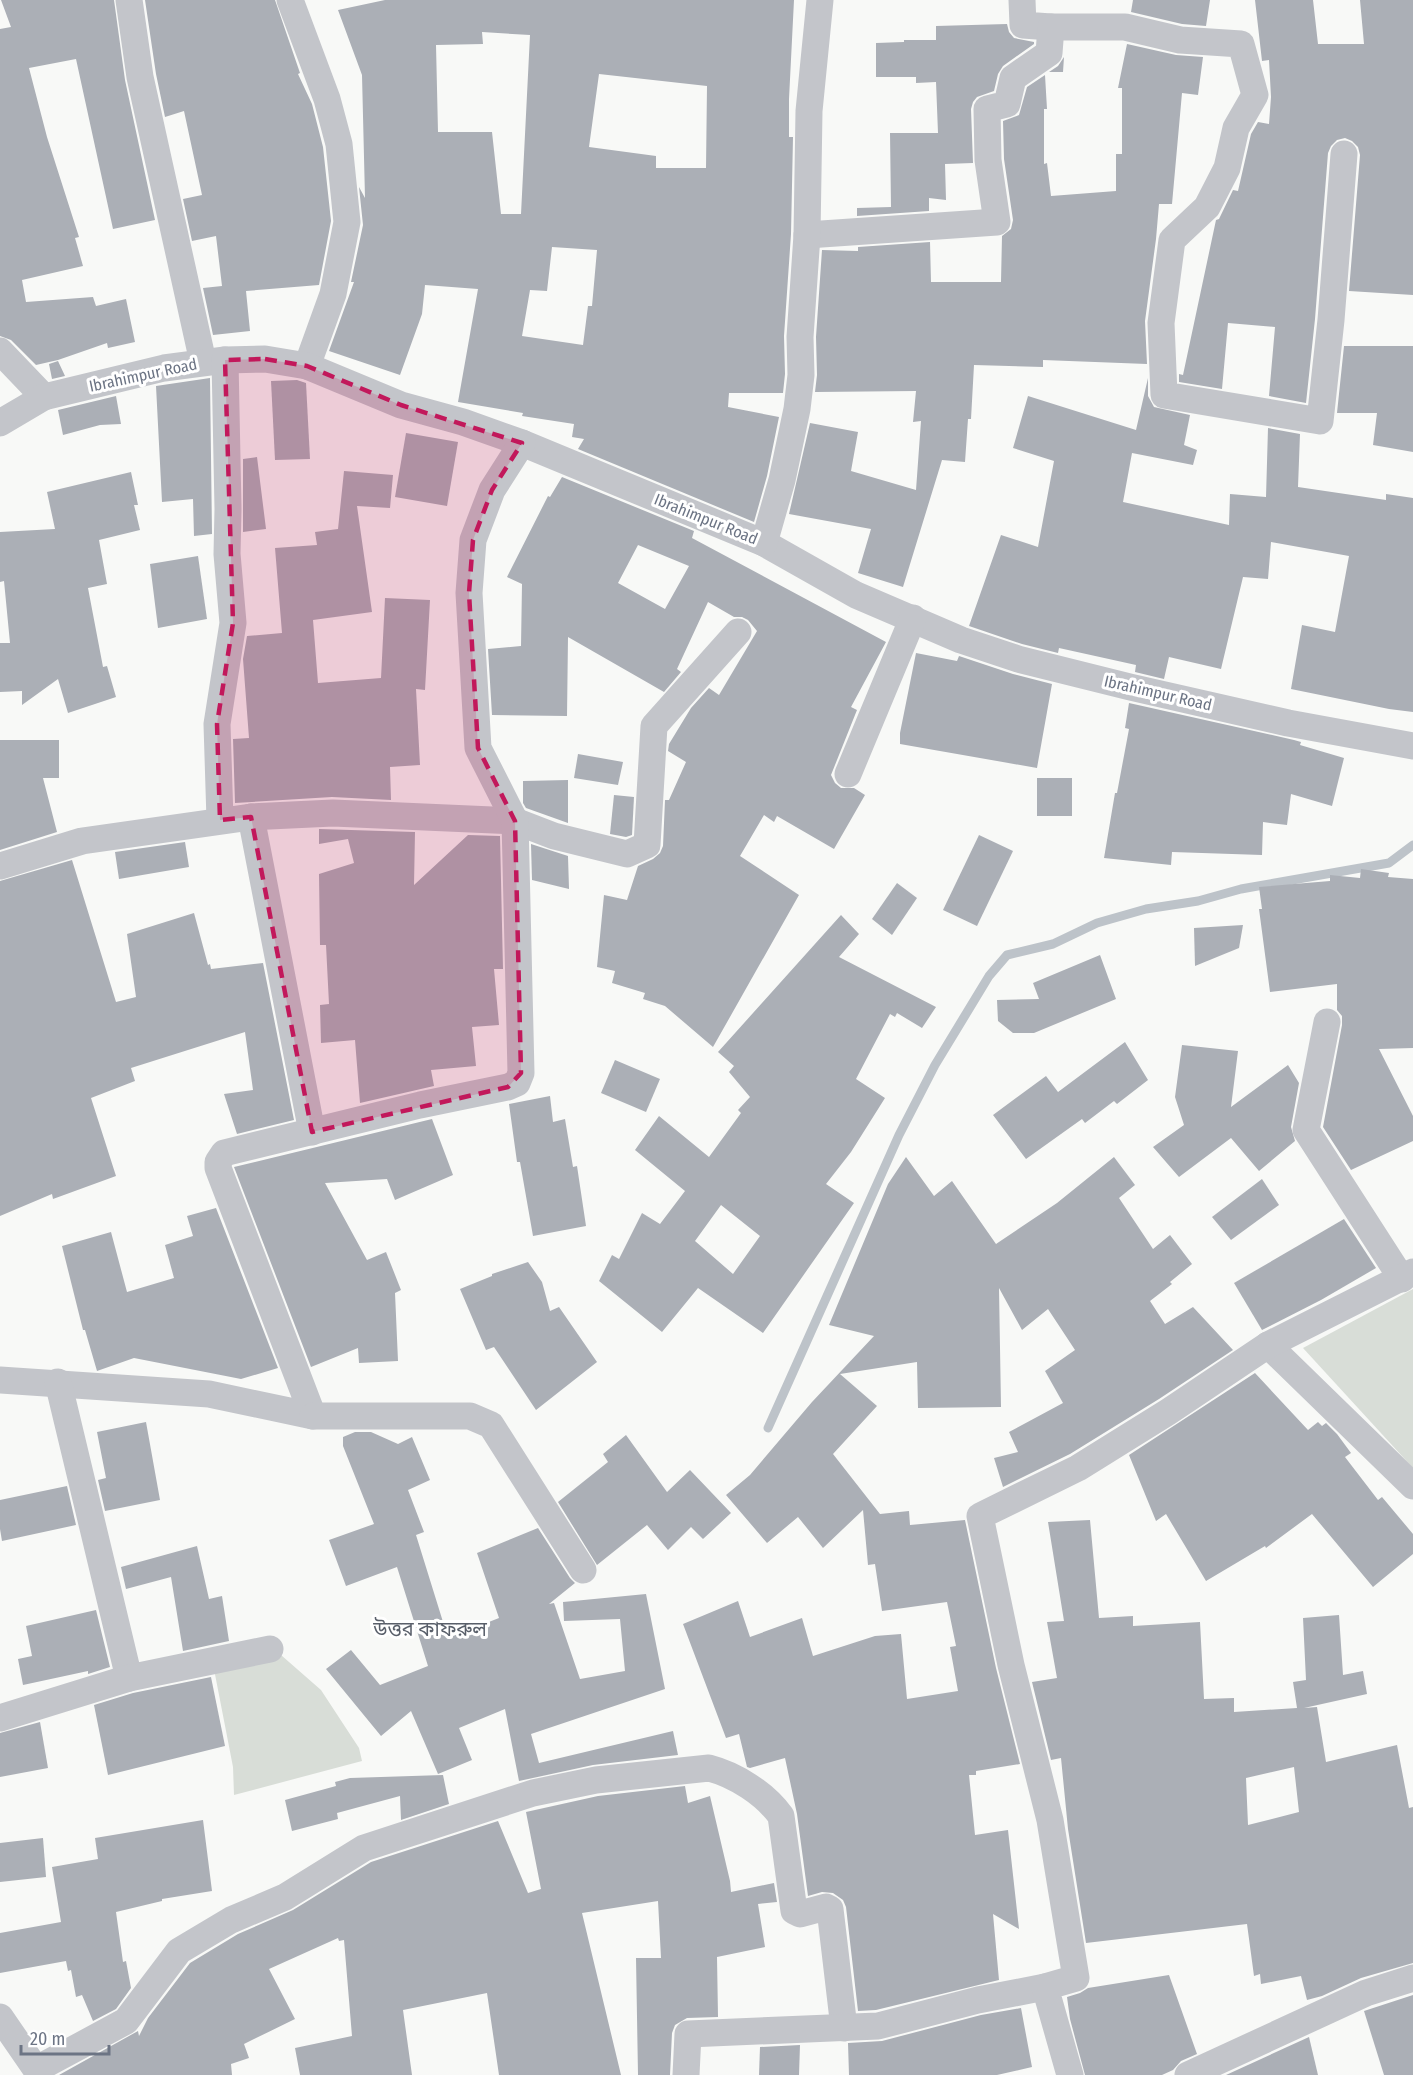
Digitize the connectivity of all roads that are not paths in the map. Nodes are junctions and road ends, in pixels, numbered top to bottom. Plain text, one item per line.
1 (129, 0) edge
2 (291, 0) edge
3 (820, 0) edge
4 (1022, 0) edge
5 (1051, 27) junction
6 (1344, 154) dead end
7 (807, 235) junction
8 (0, 351) edge
9 (214, 361) junction
10 (307, 366) junction
11 (44, 397) junction
12 (0, 423) edge
13 (522, 444) junction
14 (764, 543) junction
15 (913, 618) junction
16 (738, 632) dead end
17 (1413, 746) edge
18 (848, 774) dead end
19 (251, 817) junction
20 (220, 820) junction
21 (515, 821) junction
22 (0, 866) edge
23 (1327, 1022) dead end
24 (312, 1132) junction
25 (1408, 1276) edge
26 (1268, 1345) junction
27 (0, 1380) edge
28 (58, 1382) junction
29 (313, 1416) junction
30 (1413, 1486) edge
31 (583, 1570) dead end
32 (270, 1649) dead end
33 (129, 1678) junction
34 (0, 1718) edge
35 (1413, 1978) edge
36 (1045, 1987) junction
37 (0, 2017) edge
38 (844, 2028) junction
39 (1223, 2068) edge
40 (38, 2072) edge
41 (686, 2075) edge
42 (1070, 2075) edge
43 (1188, 2075) edge

1 - 9 street
2 - 10 street
3 - 7 street
4 - 5 street
5 - 6 street
5 - 7 street
7 - 14 street
8 - 11 street
9 - 10 street, Ibrahimpur Road
9 - 11 street, Ibrahimpur Road
9 - 20 street
10 - 13 street, Ibrahimpur Road
11 - 12 street, Ibrahimpur Road
13 - 14 street, Ibrahimpur Road
13 - 21 street
14 - 15 street, Ibrahimpur Road
15 - 17 street, Ibrahimpur Road
15 - 18 street
16 - 21 street
19 - 20 street
19 - 21 street
19 - 24 street
20 - 22 street
21 - 24 street
23 - 25 street
24 - 29 street
25 - 26 street
26 - 30 street
26 - 36 street
27 - 28 street
28 - 29 street
28 - 33 street
29 - 31 street
32 - 33 street
33 - 34 street
35 - 39 street
36 - 38 street
36 - 42 street
37 - 40 street
38 - 40 street
38 - 41 street
39 - 43 street

